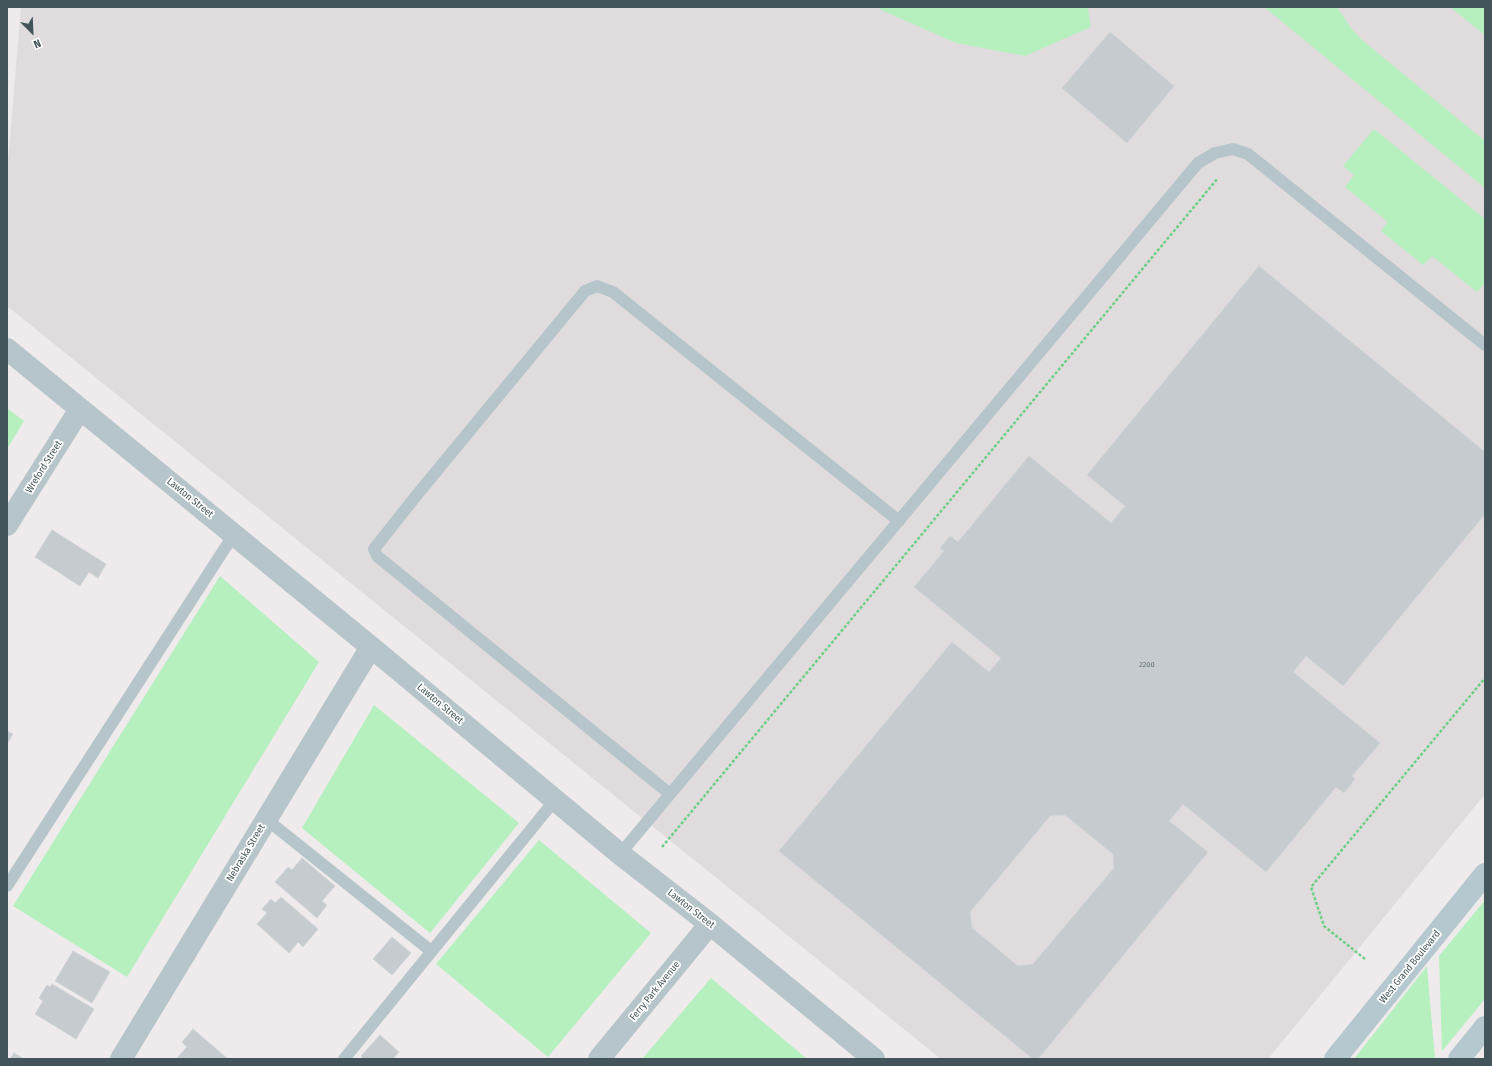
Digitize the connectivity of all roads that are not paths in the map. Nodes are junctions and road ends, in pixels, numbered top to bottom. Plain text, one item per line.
1 (1485, 345) edge
2 (7, 349) edge
3 (80, 409) junction
4 (898, 520) junction
5 (7, 526) edge
6 (234, 534) junction
7 (370, 647) junction
8 (670, 794) junction
9 (555, 800) junction
10 (266, 819) junction
11 (620, 854) junction
12 (1485, 874) edge
13 (7, 886) edge
14 (710, 924) junction
15 (431, 951) junction
16 (1485, 1027) edge
17 (121, 1059) edge
18 (344, 1059) edge
19 (600, 1059) edge
20 (874, 1059) edge
21 (1335, 1059) edge
22 (1459, 1059) edge

1 - 4 lane
2 - 3 street, Lawton Street
3 - 5 street, Wreford Street
3 - 6 street, Lawton Street
4 - 8 lane
4 - 8 lane
6 - 7 street, Lawton Street
6 - 13 lane
7 - 9 street, Lawton Street
7 - 10 street, Nebraska Street
8 - 11 lane
9 - 11 street, Lawton Street
9 - 15 lane
10 - 15 lane
10 - 17 street, Nebraska Street
11 - 14 street, Lawton Street
12 - 21 main road, West Grand Boulevard
14 - 19 street, Ferry Park Avenue
14 - 20 street, Lawton Street
15 - 18 lane
16 - 22 main road

